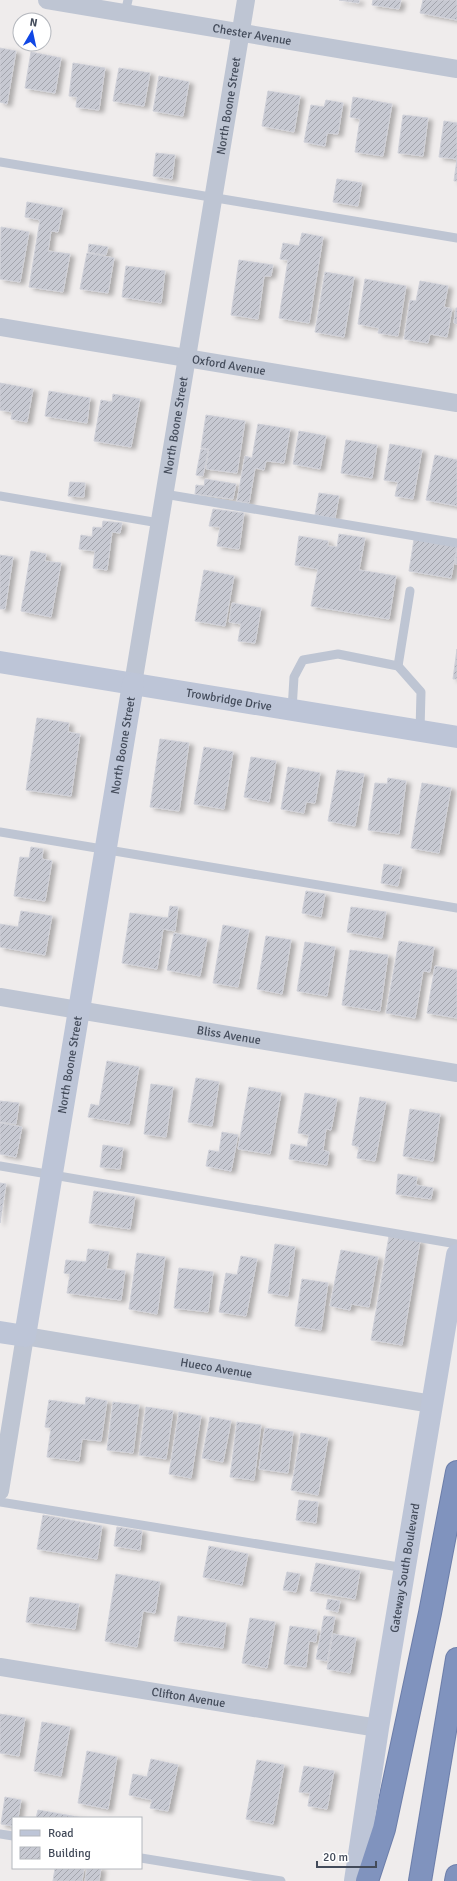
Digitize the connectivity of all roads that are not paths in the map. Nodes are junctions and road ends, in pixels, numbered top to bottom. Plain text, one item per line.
1 (47, 0) edge
2 (246, 0) edge
3 (126, 6) edge
4 (241, 32) junction
5 (457, 69) edge
6 (0, 162) edge
7 (213, 198) junction
8 (457, 238) edge
9 (0, 327) edge
10 (186, 358) junction
11 (457, 403) edge
12 (164, 494) junction
13 (0, 496) edge
14 (159, 523) junction
15 (457, 543) edge
16 (410, 592) dead end
17 (0, 662) edge
18 (398, 666) junction
19 (132, 684) junction
20 (292, 710) junction
21 (420, 731) junction
22 (457, 737) edge
23 (0, 832) edge
24 (105, 850) junction
25 (457, 908) edge
26 (0, 997) edge
27 (79, 1010) junction
28 (457, 1073) edge
29 (0, 1166) edge
30 (52, 1175) junction
31 (457, 1244) edge
32 (457, 1255) edge
33 (0, 1332) edge
34 (25, 1336) junction
35 (432, 1404) junction
36 (457, 1472) edge
37 (0, 1491) edge
38 (0, 1502) edge
39 (405, 1568) junction
40 (457, 1659) edge
41 (0, 1667) edge
42 (378, 1728) junction
43 (0, 1834) edge
44 (12, 1836) edge
45 (142, 1858) edge
46 (457, 1876) edge
47 (281, 1881) edge
48 (355, 1881) edge
49 (367, 1881) edge
50 (420, 1881) edge
51 (456, 1881) edge

1 - 3 street, Chester Avenue
2 - 4 street, North Boone Street
3 - 4 street, Chester Avenue
4 - 5 street, Chester Avenue
4 - 7 street, North Boone Street
6 - 7 lane
7 - 8 lane
7 - 10 street, North Boone Street
9 - 10 street, Oxford Avenue
10 - 11 street, Oxford Avenue
10 - 12 street, North Boone Street
12 - 14 street, North Boone Street
12 - 15 lane
13 - 14 lane
14 - 19 street, North Boone Street
16 - 18 lane
17 - 19 main road, Trowbridge Drive
18 - 20 lane
18 - 21 lane
19 - 20 main road, Trowbridge Drive
19 - 24 main road, North Boone Street
20 - 21 main road, Trowbridge Drive
21 - 22 main road, Trowbridge Drive
23 - 24 lane
24 - 25 lane
24 - 27 main road, North Boone Street
26 - 27 street, Bliss Avenue
27 - 28 street, Bliss Avenue
27 - 30 main road, North Boone Street
29 - 30 lane
30 - 31 lane
30 - 34 main road, North Boone Street
32 - 35 main road, Gateway South Boulevard
33 - 34 main road, Hueco Avenue
34 - 35 street, Hueco Avenue
34 - 37 street, North Boone Street
35 - 39 main road, Gateway South Boulevard
36 - 49 highway
38 - 39 lane
39 - 42 main road, Gateway South Boulevard
40 - 50 highway
41 - 42 street, Clifton Avenue
42 - 48 main road, Gateway South Boulevard
43 - 44 lane
45 - 47 lane
46 - 51 highway

